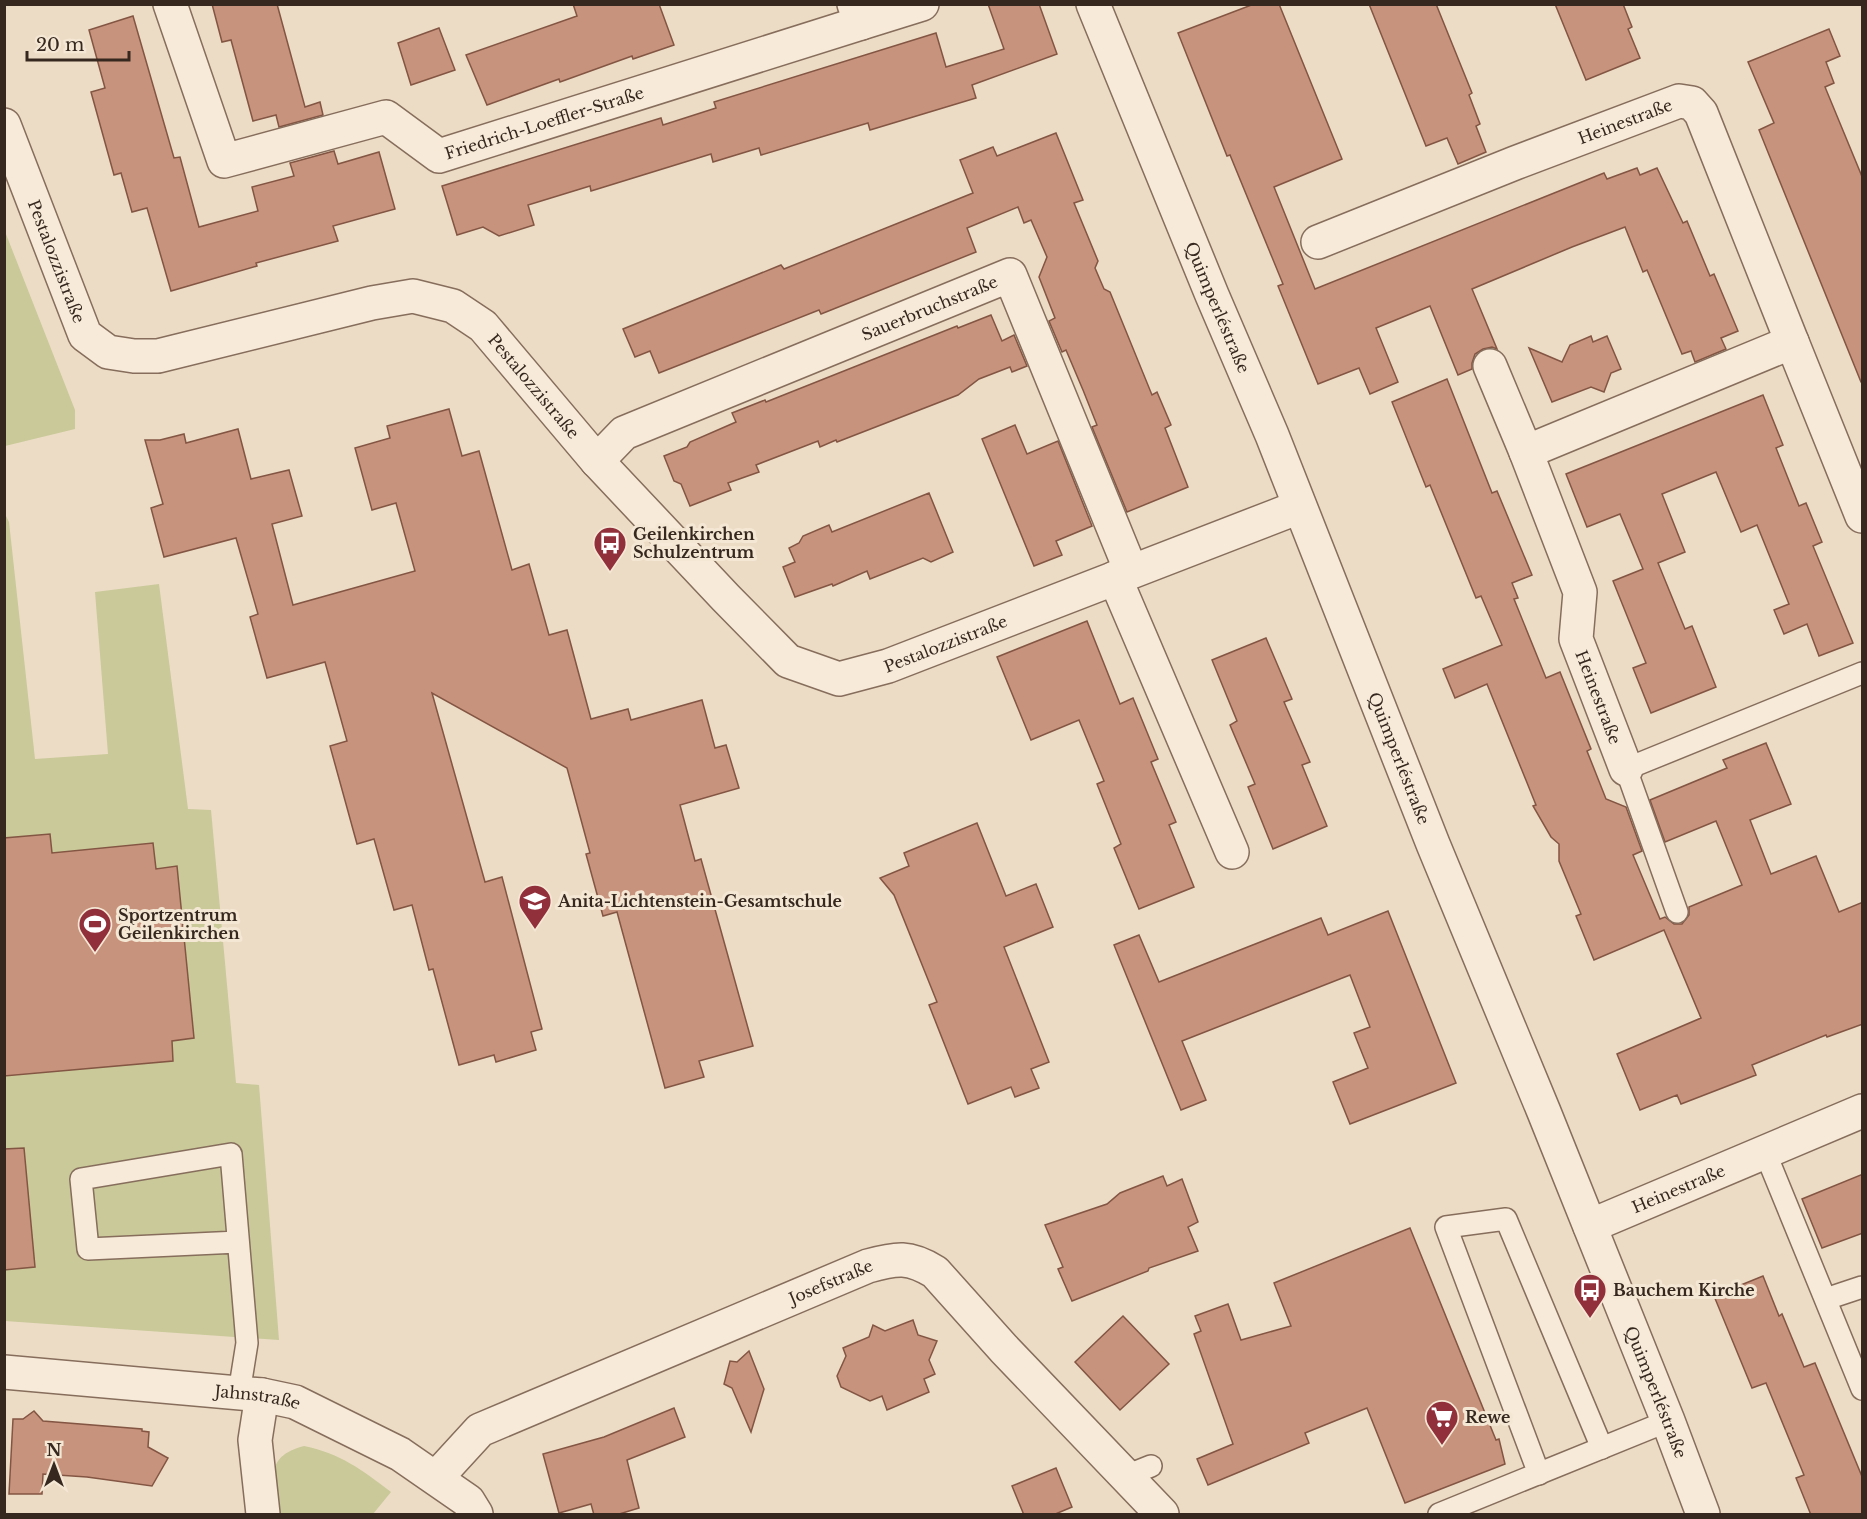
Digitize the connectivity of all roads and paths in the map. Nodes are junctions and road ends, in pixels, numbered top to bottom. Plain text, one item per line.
1 (170, 4) edge
2 (922, 4) edge
3 (1093, 4) edge
4 (858, 14) edge
5 (4, 124) edge
6 (1318, 242) dead end
7 (1792, 342) junction
8 (1490, 366) dead end
9 (1527, 452) junction
10 (597, 461) junction
11 (1299, 507) junction
12 (1863, 516) edge
13 (1123, 574) junction
14 (1863, 673) edge
15 (1626, 770) junction
16 (1232, 852) dead end
17 (1677, 912) dead end
18 (1863, 1111) edge
19 (1765, 1152) junction
20 (1590, 1226) junction
21 (238, 1242) junction
22 (1863, 1287) edge
23 (1826, 1299) junction
24 (4, 1372) edge
25 (1863, 1389) edge
26 (251, 1394) junction
27 (1668, 1421) junction
28 (1602, 1448) junction
29 (1539, 1474) junction
30 (436, 1478) junction
31 (263, 1515) edge
32 (476, 1515) edge
33 (1162, 1515) edge
34 (1439, 1515) edge
35 (1703, 1515) edge

1 - 4 street, Friedrich-Loeffler-Straße
2 - 4 street, Friedrich-Loeffler-Straße
3 - 11 street, Quimperléstraße
5 - 10 street, Pestalozzistraße
6 - 7 street, Heinestraße
7 - 9 street
7 - 12 street, Heinestraße
8 - 9 street, Heinestraße
9 - 15 street, Heinestraße
10 - 13 street, Pestalozzistraße
10 - 13 street, Sauerbruchstraße
11 - 13 street, Pestalozzistraße
11 - 20 street, Quimperléstraße
13 - 16 street
14 - 15 lane
15 - 17 lane, Heinestraße
18 - 19 street, Heinestraße
19 - 20 street, Heinestraße
19 - 23 lane
20 - 27 street, Quimperléstraße
21 - 21 lane
21 - 26 lane
22 - 23 lane
23 - 25 lane
24 - 26 street, Jahnstraße
26 - 30 street, Jahnstraße
26 - 31 street
27 - 28 lane
27 - 35 street, Quimperléstraße
28 - 29 lane
28 - 29 lane
29 - 34 lane
30 - 32 street, Jahnstraße
30 - 33 street, Josefstraße

